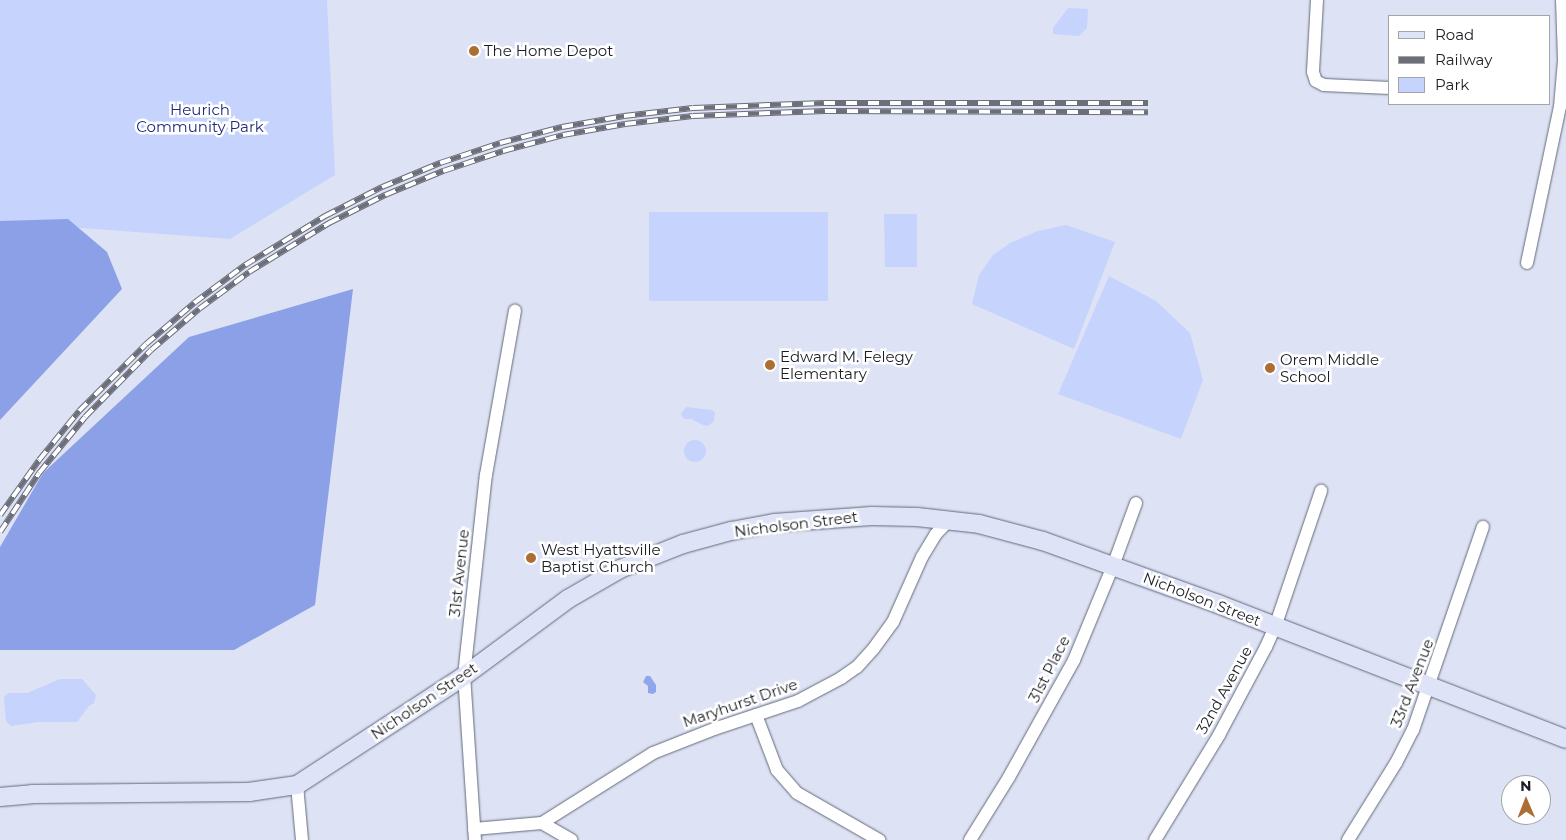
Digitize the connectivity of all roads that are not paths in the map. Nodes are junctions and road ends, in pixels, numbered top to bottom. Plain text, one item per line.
1 (1317, 0) edge
2 (1562, 0) edge
3 (1388, 88) edge
4 (1556, 93) edge
5 (1527, 263) dead end
6 (515, 311) dead end
7 (1321, 490) dead end
8 (1136, 503) dead end
9 (949, 520) junction
10 (1484, 527) dead end
11 (1113, 566) junction
12 (1276, 627) junction
13 (464, 676) junction
14 (1430, 686) junction
15 (756, 716) junction
16 (1566, 739) edge
17 (297, 785) junction
18 (0, 797) edge
19 (542, 823) junction
20 (474, 834) edge
21 (302, 840) edge
22 (572, 840) edge
23 (879, 840) edge
24 (970, 840) edge
25 (1155, 840) edge
26 (1348, 840) edge

1 - 3 street
2 - 4 street
4 - 5 street
6 - 13 street, 31st Avenue
7 - 12 street, 32nd Avenue
8 - 11 street, 31st Place
9 - 11 street, Nicholson Street
9 - 13 street, Nicholson Street
9 - 15 street, Maryhurst Drive
10 - 14 street, 33rd Avenue
11 - 12 street, Nicholson Street
11 - 24 street, 31st Place
12 - 14 street, Nicholson Street
12 - 25 street, 32nd Avenue
13 - 17 street, Nicholson Street
13 - 20 street, 31st Avenue
14 - 16 street, Nicholson Street
14 - 26 street, 33rd Avenue
15 - 19 street, Maryhurst Drive
15 - 23 street
17 - 18 street, Nicholson Street
17 - 21 street
19 - 20 street, Maryhurst Drive
19 - 22 street

